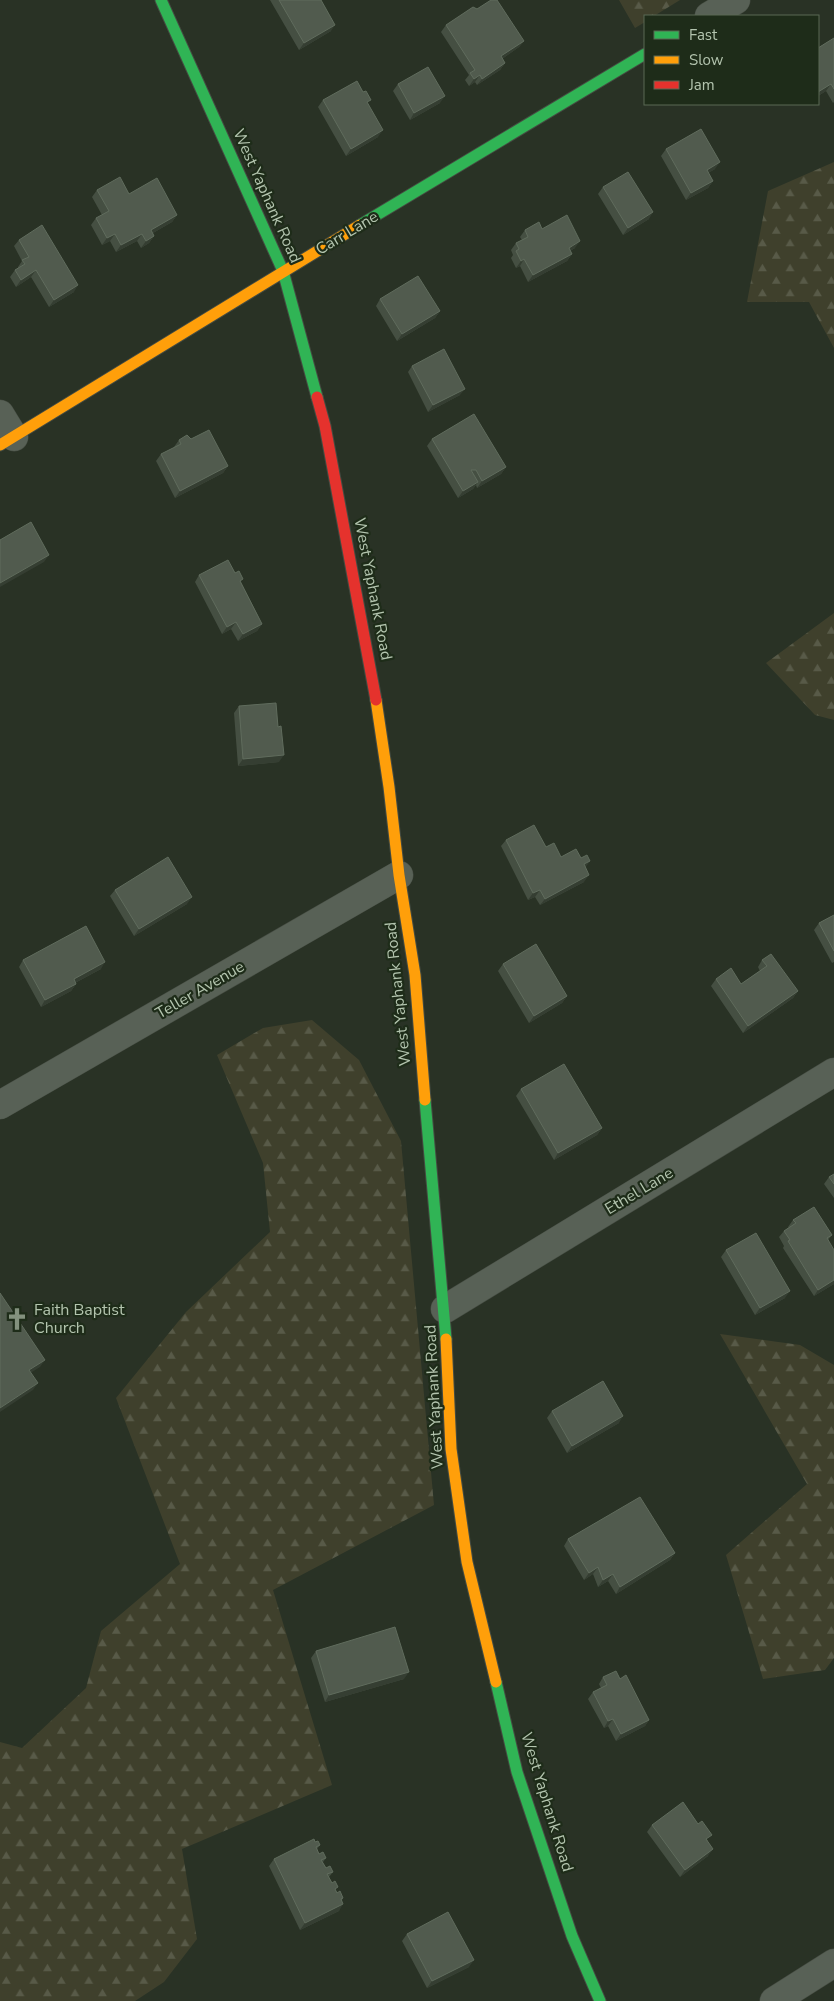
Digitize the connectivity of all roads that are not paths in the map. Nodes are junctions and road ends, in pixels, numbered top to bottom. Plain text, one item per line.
1 (162, 0) edge
2 (736, 0) edge
3 (711, 15) edge
4 (644, 55) edge
5 (283, 271) junction
6 (5, 432) edge
7 (399, 875) junction
8 (834, 1072) edge
9 (0, 1105) edge
10 (445, 1309) junction
11 (834, 1963) edge
12 (600, 2001) edge
13 (774, 2001) edge

1 - 5 street, West Yaphank Road
2 - 3 street
4 - 5 street, Carr Lane
5 - 6 street, Carr Lane
5 - 7 street, West Yaphank Road
7 - 9 street, Teller Avenue
7 - 10 street, West Yaphank Road
8 - 10 street, Ethel Lane
10 - 12 street, West Yaphank Road
11 - 13 street

